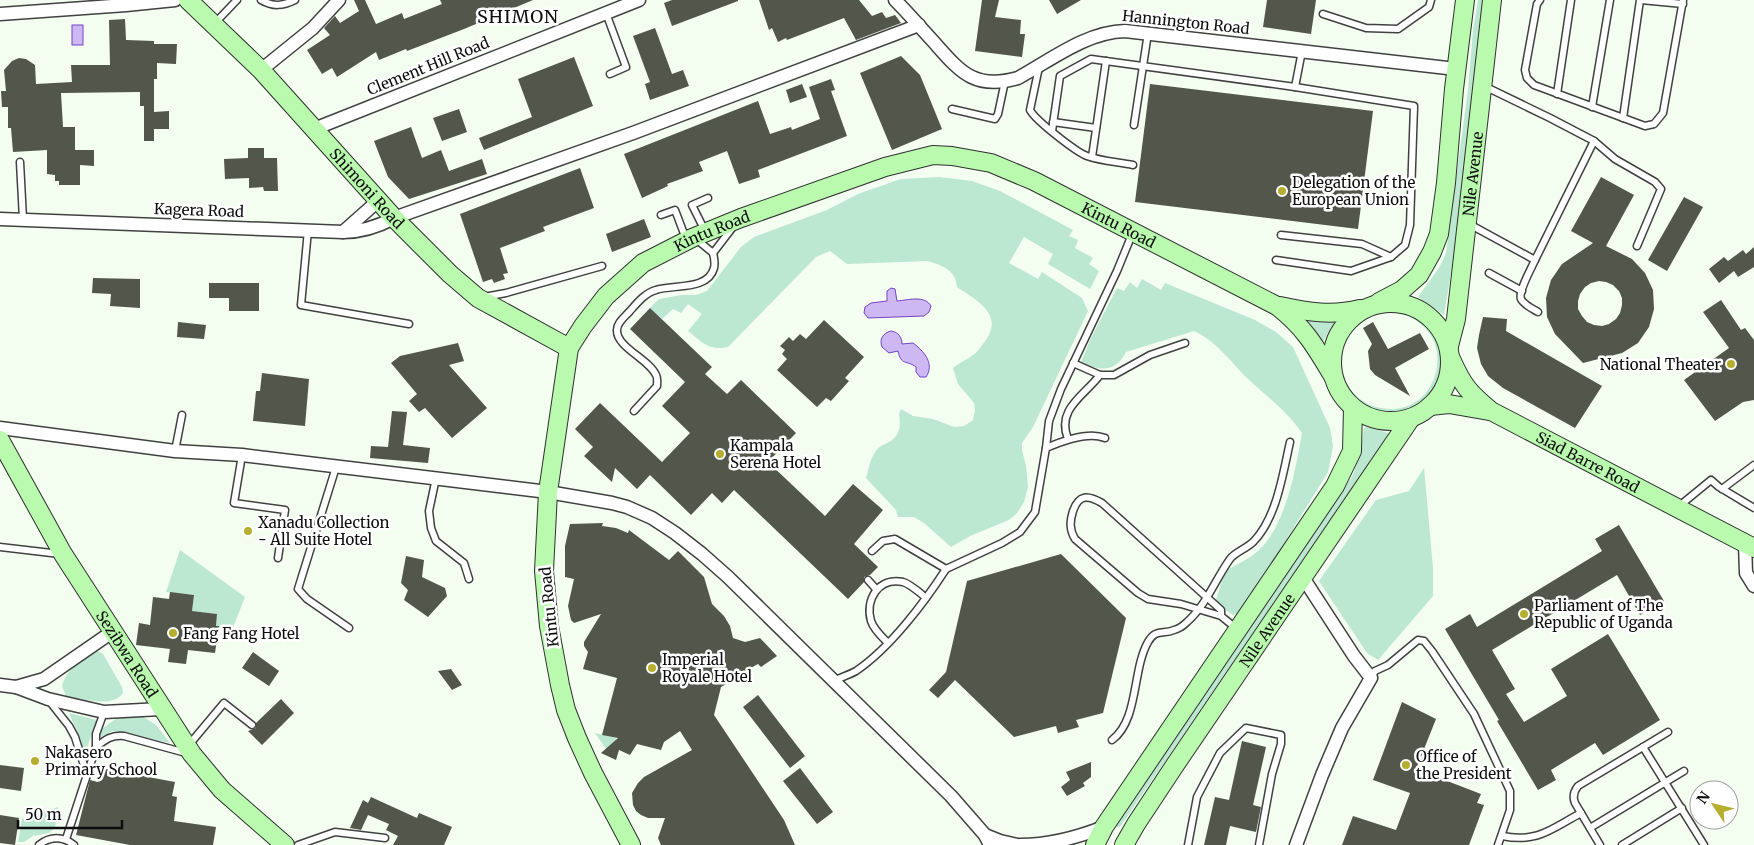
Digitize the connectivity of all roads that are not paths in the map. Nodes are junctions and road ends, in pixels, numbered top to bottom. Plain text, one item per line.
1 (174, 0) edge
2 (188, 0) edge
3 (237, 0) edge
4 (261, 0) edge
5 (295, 0) edge
6 (339, 0) edge
7 (639, 0) edge
8 (895, 0) edge
9 (1431, 0) edge
10 (1465, 0) edge
11 (1492, 0) edge
12 (1540, 0) edge
13 (1571, 0) edge
14 (1610, 0) edge
15 (1640, 0) edge
16 (1665, 1) edge
17 (1683, 2) edge
18 (606, 13) junction
19 (0, 14) edge
20 (1323, 14) dead end
21 (214, 24) junction
22 (919, 25) junction
23 (1148, 33) junction
24 (1302, 51) junction
25 (1106, 61) junction
26 (1039, 66) junction
27 (1143, 66) junction
28 (1456, 69) junction
29 (261, 70) junction
30 (610, 74) dead end
31 (1005, 81) junction
32 (1482, 85) junction
33 (1295, 87) junction
34 (1557, 94) junction
35 (1592, 107) junction
36 (952, 109) dead end
37 (1623, 118) junction
38 (1053, 122) junction
39 (1134, 125) dead end
40 (1096, 128) junction
41 (314, 129) junction
42 (1052, 131) junction
43 (1594, 141) junction
44 (1092, 158) junction
45 (20, 162) dead end
46 (1133, 165) dead end
47 (708, 198) dead end
48 (379, 200) junction
49 (661, 215) dead end
50 (394, 218) junction
51 (741, 218) junction
52 (0, 219) edge
53 (23, 219) junction
54 (1466, 222) junction
55 (308, 230) junction
56 (343, 232) junction
57 (1133, 232) junction
58 (1281, 235) dead end
59 (695, 237) junction
60 (1637, 246) dead end
61 (714, 253) junction
62 (1391, 256) junction
63 (1276, 260) dead end
64 (1535, 260) junction
65 (602, 266) dead end
66 (1489, 274) dead end
67 (1522, 291) junction
68 (478, 298) junction
69 (1277, 306) junction
70 (1370, 306) junction
71 (1538, 312) dead end
72 (409, 324) dead end
73 (1186, 343) dead end
74 (569, 348) junction
75 (1450, 353) junction
76 (1073, 363) junction
77 (1100, 375) junction
78 (1333, 376) junction
79 (1430, 406) junction
80 (1353, 408) junction
81 (634, 411) dead end
82 (1492, 411) junction
83 (182, 415) dead end
84 (1412, 418) junction
85 (0, 428) edge
86 (1105, 438) dead end
87 (1068, 439) junction
88 (0, 440) edge
89 (1290, 442) dead end
90 (1046, 448) junction
91 (175, 451) junction
92 (242, 455) junction
93 (1754, 465) edge
94 (336, 467) junction
95 (436, 478) junction
96 (1722, 489) junction
97 (548, 492) junction
98 (1677, 508) junction
99 (1754, 508) edge
100 (1750, 545) edge
101 (0, 547) edge
102 (872, 551) dead end
103 (64, 554) junction
104 (278, 558) dead end
105 (946, 569) junction
106 (1302, 576) junction
107 (470, 579) dead end
108 (868, 580) dead end
109 (1754, 586) edge
110 (876, 589) junction
111 (925, 597) junction
112 (1208, 598) junction
113 (1199, 609) junction
114 (1221, 616) junction
115 (349, 628) dead end
116 (1238, 630) junction
117 (112, 632) junction
118 (888, 643) junction
119 (1371, 678) junction
120 (834, 681) junction
121 (0, 685) edge
122 (16, 687) junction
123 (48, 699) junction
124 (161, 709) junction
125 (104, 712) junction
126 (252, 725) dead end
127 (1668, 732) dead end
128 (1112, 740) dead end
129 (96, 747) junction
130 (1643, 747) junction
131 (189, 751) junction
132 (1684, 771) dead end
133 (87, 775) junction
134 (1665, 782) junction
135 (1682, 808) junction
136 (1581, 813) junction
137 (1104, 827) junction
138 (1590, 828) junction
139 (1502, 836) junction
140 (384, 838) dead end
141 (66, 839) junction
142 (987, 840) edge
143 (39, 845) edge
144 (74, 845) edge
145 (284, 845) edge
146 (298, 845) edge
147 (631, 845) edge
148 (1018, 845) edge
149 (1095, 845) edge
150 (1124, 845) edge
151 (1188, 845) edge
152 (1259, 845) edge
153 (1296, 845) edge
154 (1498, 845) edge
155 (1600, 845) edge
156 (1622, 845) edge
157 (1704, 845) edge

1 - 19 street
2 - 21 street, Shimoni Road
3 - 21 lane
4 - 5 lane
6 - 29 street
7 - 18 street, Clement Hill Road
8 - 22 street, Hannington Road
9 - 20 lane
10 - 28 street, Nile Avenue
11 - 32 street, Nile Avenue
12 - 34 lane
13 - 34 lane
14 - 35 lane
15 - 16 lane
15 - 37 lane
16 - 17 lane
17 - 37 lane
18 - 30 lane
18 - 41 street, Clement Hill Road
21 - 29 street, Shimoni Road
22 - 31 street, Hannington Road
22 - 50 street, Kagera Road
23 - 24 street, Hannington Road
23 - 26 street, Hannington Road
23 - 27 lane
24 - 28 street, Hannington Road
24 - 33 lane
25 - 27 lane
25 - 38 lane
25 - 40 lane
26 - 31 street, Hannington Road
26 - 42 lane
27 - 33 lane
27 - 39 lane
28 - 70 street, Nile Avenue
29 - 41 street, Shimoni Road
31 - 36 lane
32 - 43 lane
32 - 54 street, Nile Avenue
33 - 62 lane
34 - 35 lane
35 - 37 lane
38 - 40 lane
38 - 42 lane
40 - 44 lane
41 - 48 street, Shimoni Road
42 - 44 lane
43 - 60 lane
43 - 64 lane
44 - 46 lane
45 - 53 lane
47 - 59 lane
48 - 50 street, Shimoni Road
48 - 56 street
49 - 59 lane
50 - 56 street, Kagera Road
50 - 68 street, Shimoni Road
51 - 57 street, Kintu Road
51 - 59 street, Kintu Road
51 - 61 lane
52 - 53 street, Kagera Road
53 - 55 street, Kagera Road
54 - 64 lane
54 - 75 street, Nile Avenue
55 - 56 street, Kagera Road
55 - 72 lane
57 - 69 street, Kintu Road
57 - 76 lane
58 - 62 lane
59 - 61 lane
59 - 74 street, Kintu Road
61 - 81 lane
62 - 63 lane
64 - 67 lane
65 - 68 lane
66 - 67 lane
67 - 71 lane
68 - 74 street, Shimoni Road
69 - 70 street
69 - 78 street, Kintu Road
70 - 75 street
70 - 78 street
73 - 77 lane
74 - 97 street, Kintu Road
75 - 79 street
75 - 82 street, Siad Barre Road
76 - 77 lane
76 - 90 lane
77 - 87 lane
78 - 80 street
79 - 82 street
79 - 84 street
80 - 84 street
80 - 116 street, Nile Avenue
82 - 98 street, Siad Barre Road
83 - 91 lane
84 - 106 street, Nile Avenue
85 - 91 street
86 - 87 lane
87 - 90 lane
88 - 103 street, Sezibwa Road
89 - 112 lane
90 - 105 lane
91 - 92 street
92 - 94 street
92 - 104 lane
93 - 96 lane
94 - 95 street
94 - 115 lane
95 - 97 street
95 - 107 lane
96 - 98 lane
96 - 99 lane
97 - 120 street
97 - 147 street, Kintu Road
98 - 100 street, Siad Barre Road
100 - 109 street
101 - 103 lane
102 - 105 lane
103 - 117 street, Sezibwa Road
105 - 111 lane
106 - 119 street
106 - 150 street, Nile Avenue
108 - 110 lane
110 - 111 lane
110 - 118 lane
111 - 118 lane
112 - 113 lane
112 - 113 lane
112 - 114 lane
113 - 114 lane
113 - 128 lane
114 - 116 lane
116 - 137 street, Nile Avenue
117 - 122 street
117 - 124 street, Sezibwa Road
118 - 120 lane
119 - 139 lane
119 - 153 street
120 - 142 street
121 - 122 street
122 - 123 street
123 - 125 street
123 - 133 lane
124 - 125 street
124 - 131 street, Sezibwa Road
125 - 129 lane
126 - 131 lane
127 - 130 lane
129 - 131 lane
129 - 133 lane
130 - 134 lane
130 - 136 lane
131 - 145 street, Sezibwa Road
132 - 134 lane
133 - 141 lane
134 - 135 lane
134 - 138 lane
135 - 156 lane
135 - 157 lane
136 - 138 lane
136 - 139 lane
137 - 148 street
137 - 149 street, Nile Avenue
138 - 155 lane
139 - 154 lane
140 - 146 lane
141 - 143 lane
141 - 144 lane
142 - 148 street
151 - 152 lane

